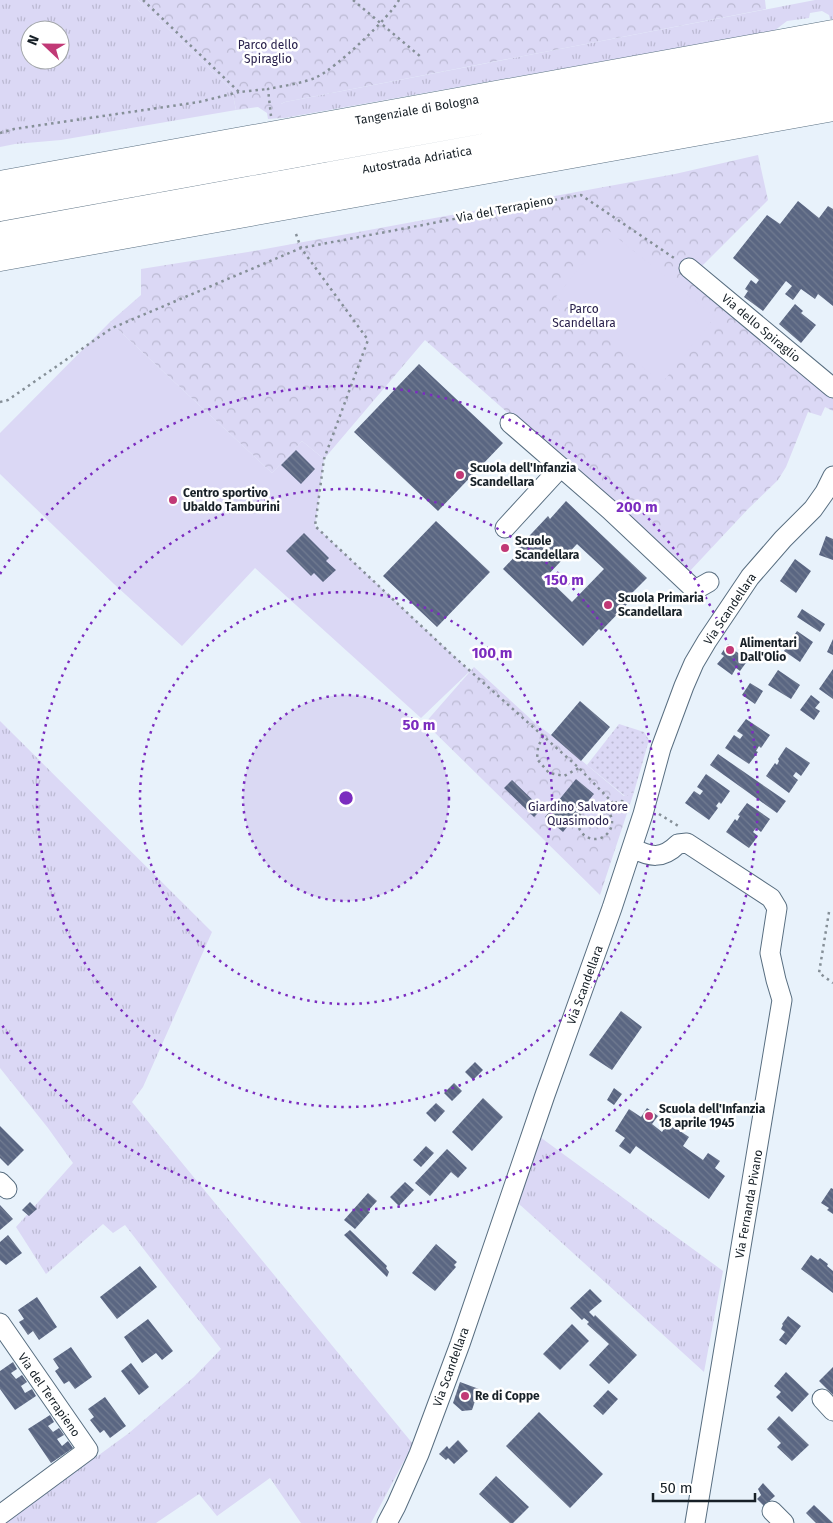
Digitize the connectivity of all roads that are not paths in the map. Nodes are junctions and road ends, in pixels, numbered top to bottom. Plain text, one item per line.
1 (833, 34) edge
2 (833, 56) edge
3 (833, 84) edge
4 (833, 107) edge
5 (0, 185) edge
6 (0, 207) edge
7 (0, 236) edge
8 (0, 257) edge
9 (689, 268) road end
10 (833, 388) edge
11 (510, 423) dead end
12 (561, 467) junction
13 (833, 476) edge
14 (505, 528) dead end
15 (709, 582) dead end
16 (632, 848) junction
17 (0, 1323) edge
18 (0, 1516) edge
19 (387, 1523) edge
20 (695, 1523) edge

1 - 5 highway, Tangenziale di Bologna
2 - 6 highway
3 - 7 highway, Autostrada Adriatica
4 - 8 highway
9 - 10 street, Via dello Spiraglio
11 - 12 street
12 - 14 street
12 - 15 street
13 - 16 street, Via Scandellara
16 - 19 street, Via Scandellara
16 - 20 street, Via Fernanda Pivano
17 - 18 street, Via del Terrapieno

